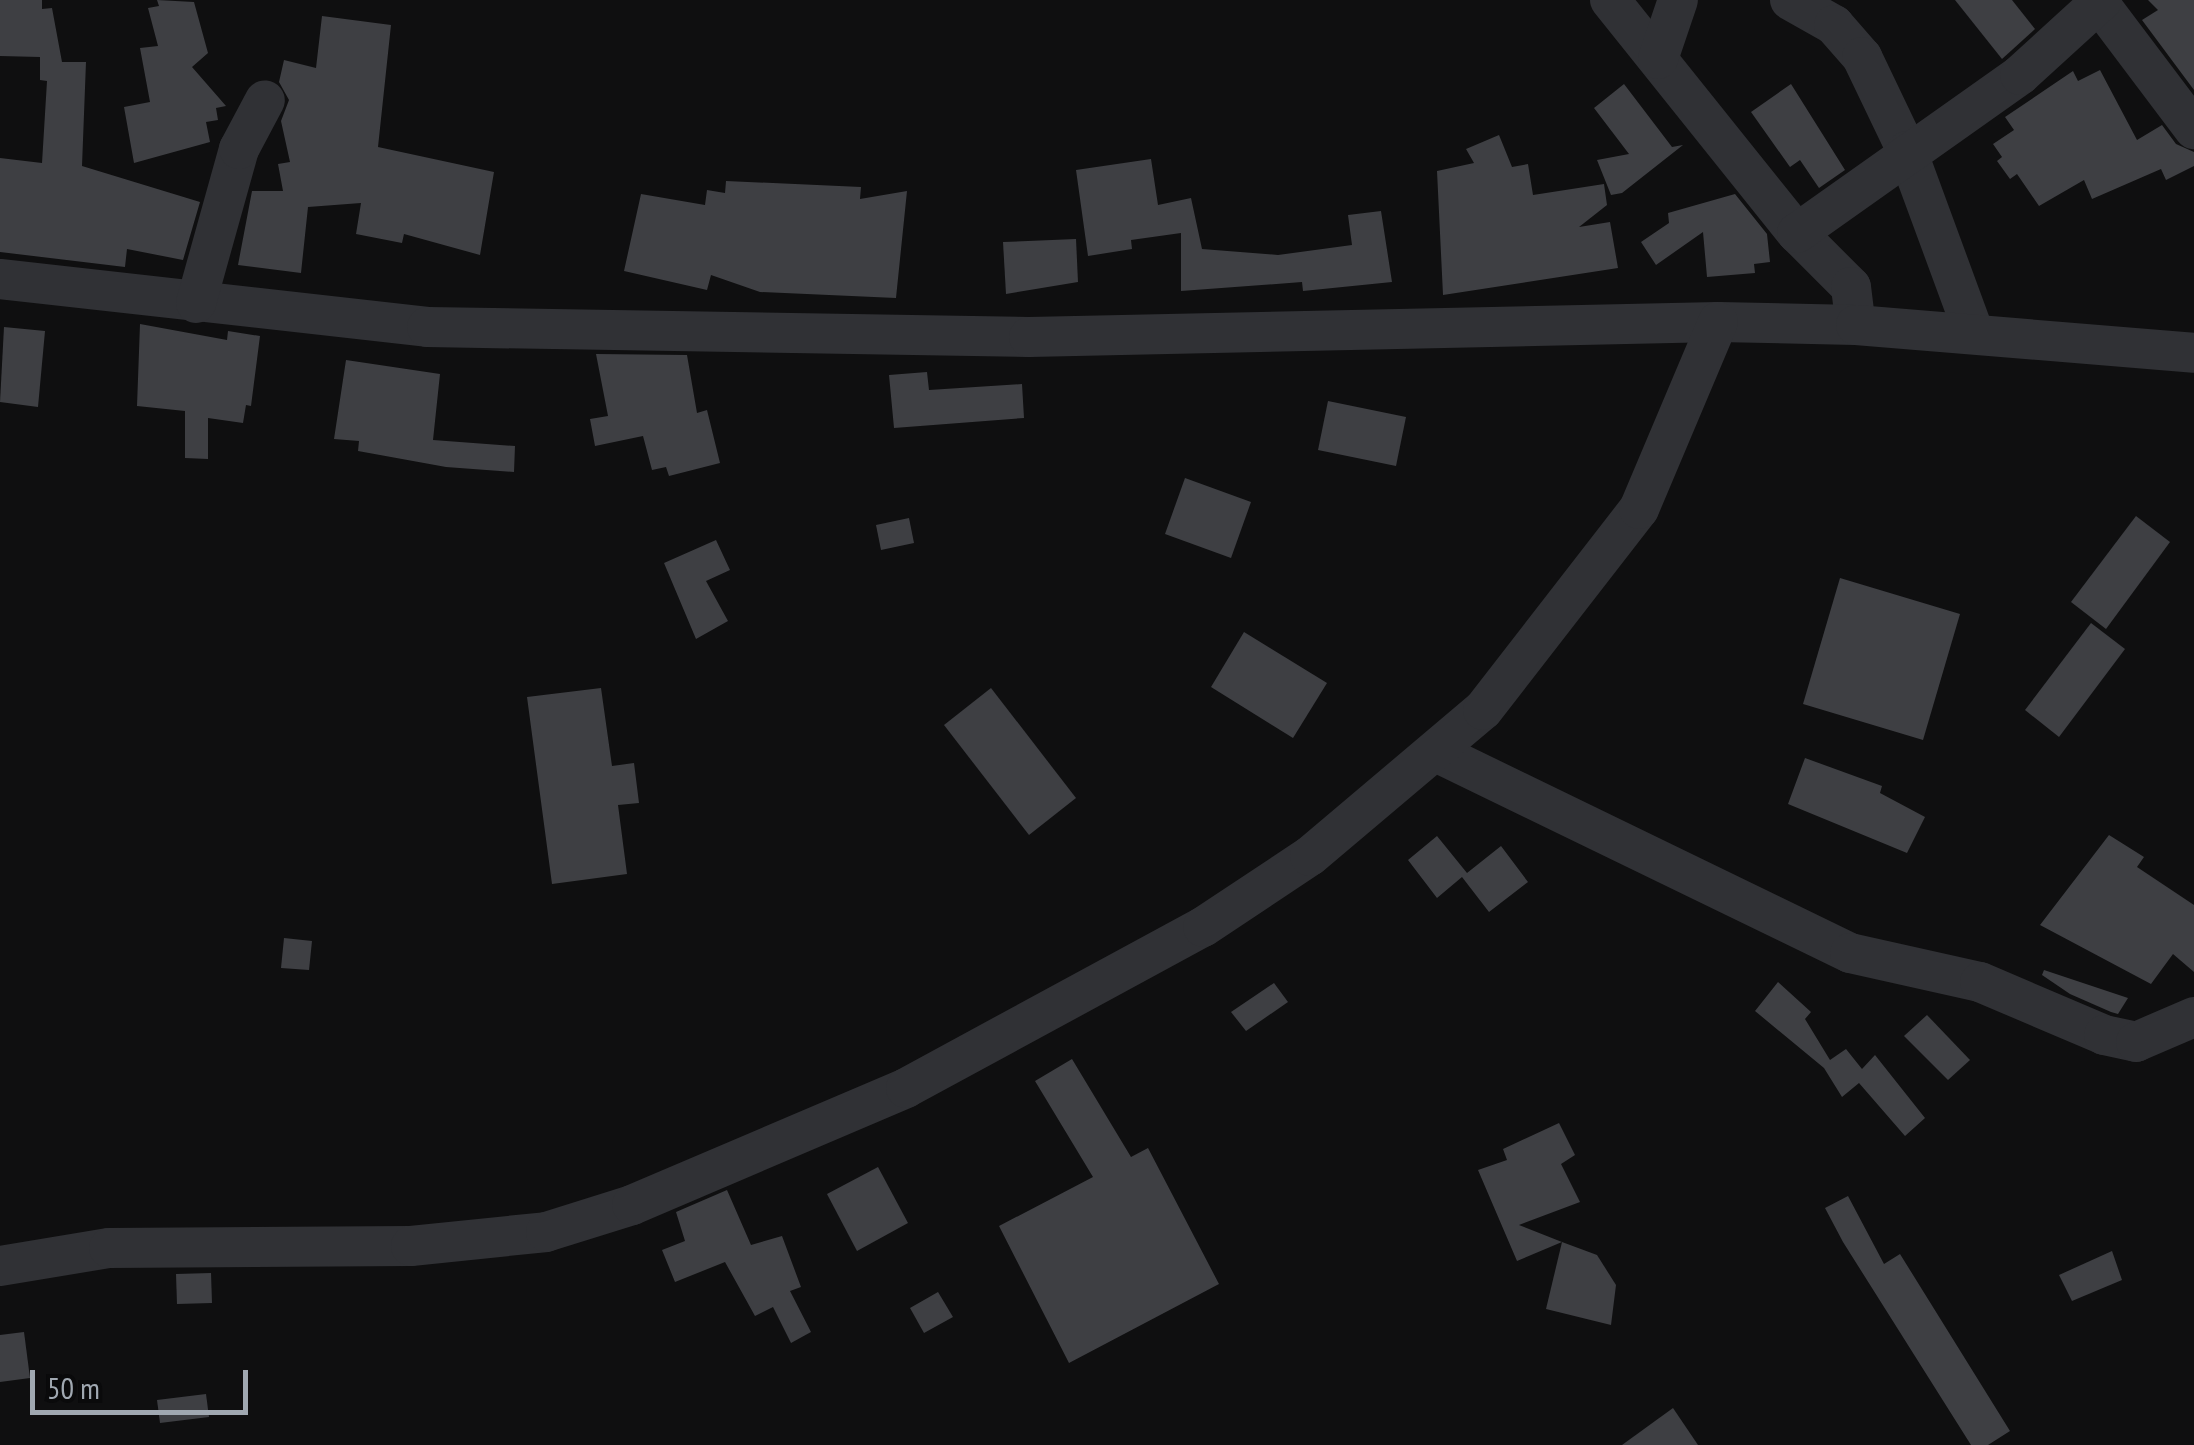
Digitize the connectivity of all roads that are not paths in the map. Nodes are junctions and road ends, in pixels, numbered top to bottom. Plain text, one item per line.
1 (1610, 0) edge
2 (1678, 0) edge
3 (1790, 0) edge
4 (2101, 2) edge
5 (1658, 59) junction
6 (265, 100) dead end
7 (2194, 128) edge
8 (1907, 151) junction
9 (1797, 233) junction
10 (0, 279) edge
11 (196, 304) junction
12 (1718, 322) junction
13 (1856, 325) junction
14 (1974, 334) junction
15 (2194, 353) edge
16 (1438, 753) junction
17 (2194, 1018) edge
18 (0, 1266) edge

1 - 5 street
2 - 5 street
3 - 8 street
4 - 7 street
4 - 8 street
5 - 9 street
6 - 11 street
8 - 9 street
8 - 14 street
9 - 13 street
10 - 11 street
11 - 12 street
12 - 13 street
12 - 16 street
13 - 14 street
14 - 15 street
16 - 17 street
16 - 18 street

